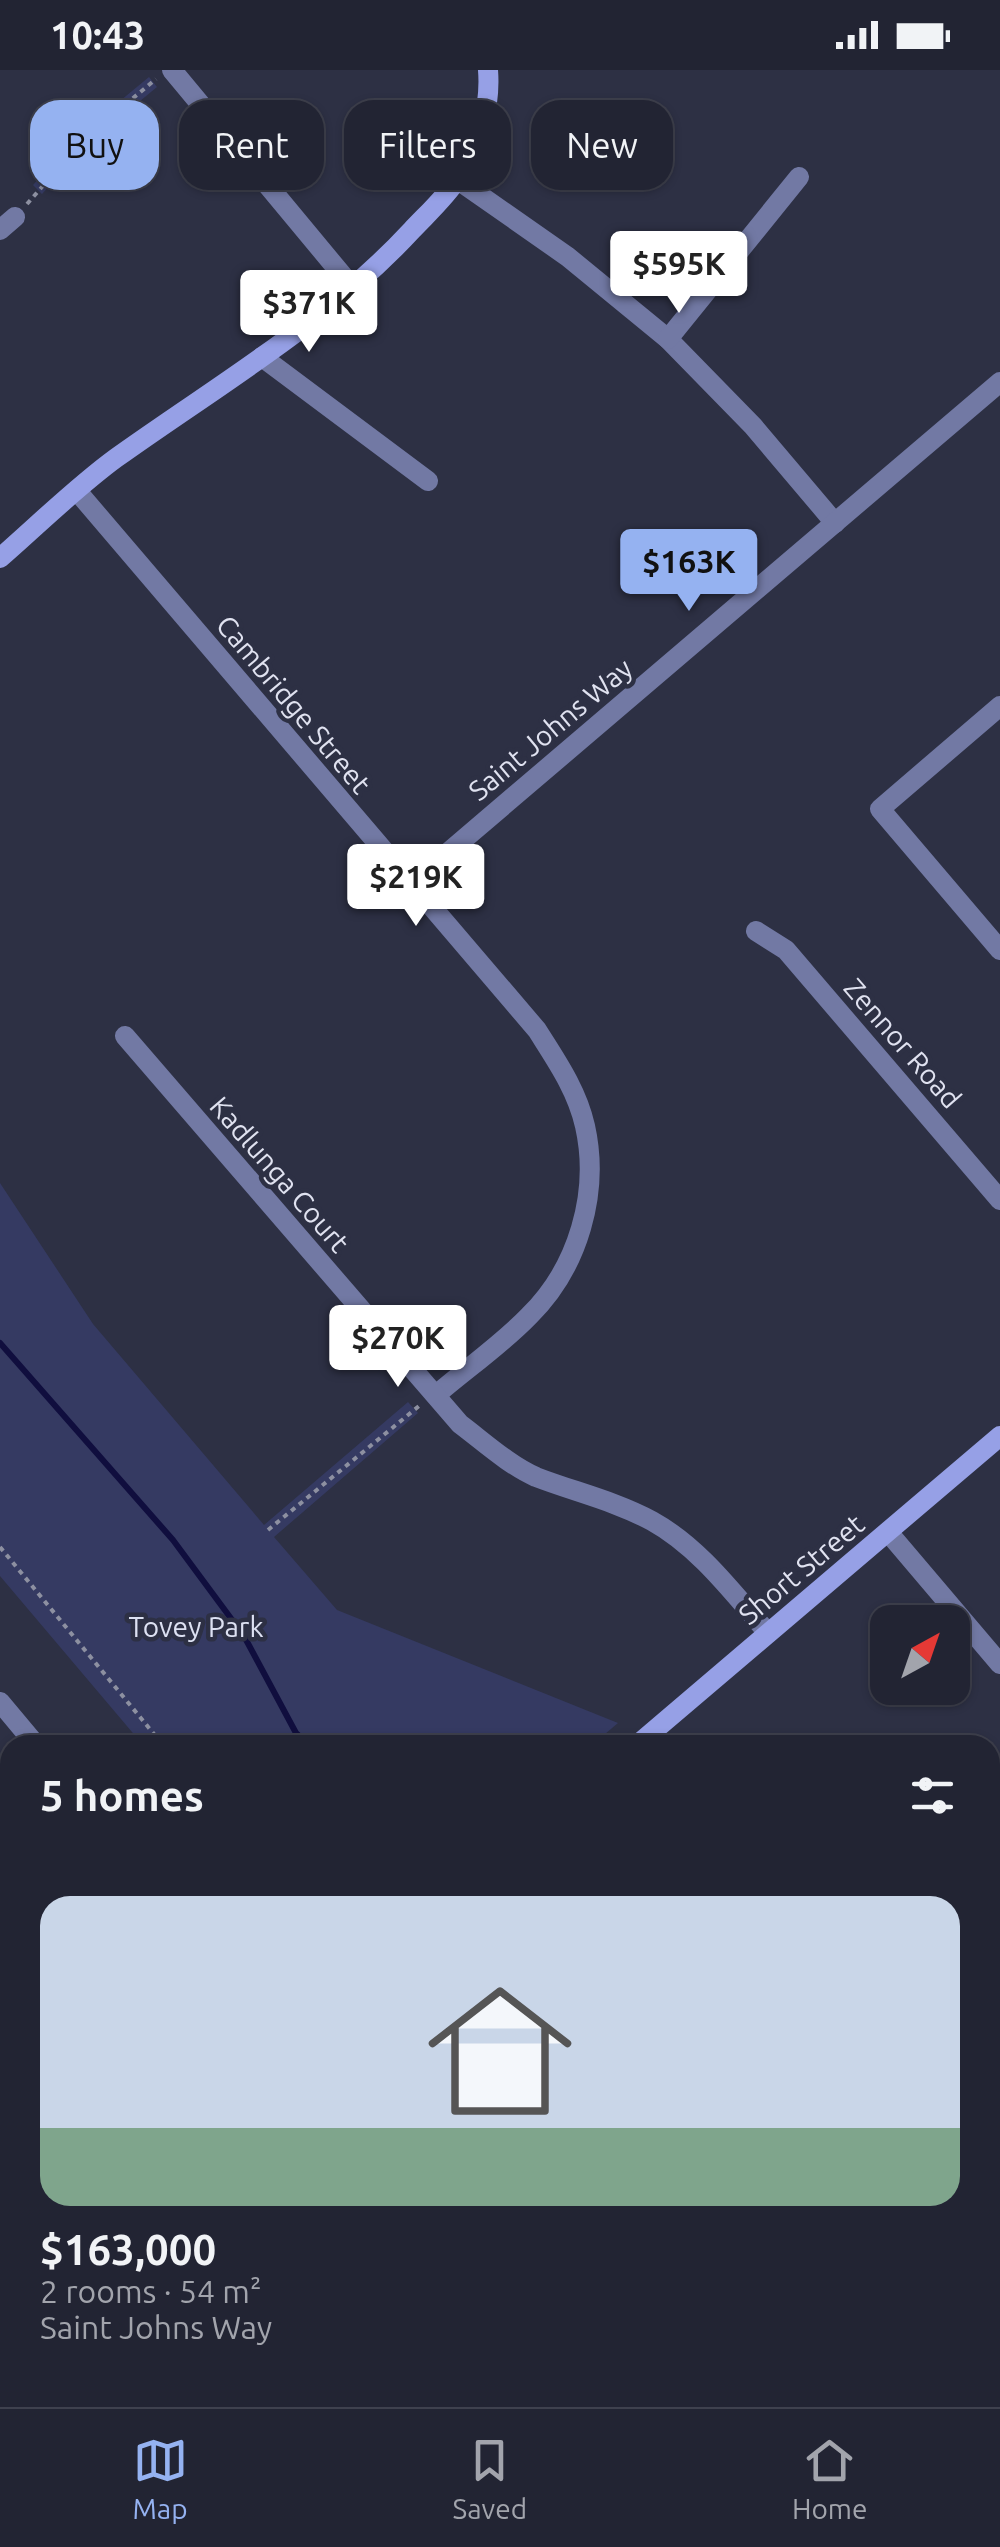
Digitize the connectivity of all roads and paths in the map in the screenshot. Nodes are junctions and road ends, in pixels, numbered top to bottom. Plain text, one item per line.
1 (170, 70) edge
2 (488, 70) edge
3 (488, 100) edge
4 (799, 177) dead end
5 (449, 190) edge
6 (472, 190) edge
7 (8, 223) edge
8 (353, 288) junction
9 (668, 338) junction
10 (262, 357) junction
11 (1000, 382) edge
12 (428, 481) dead end
13 (77, 491) junction
14 (835, 523) junction
15 (0, 558) edge
16 (1000, 706) edge
17 (410, 884) junction
18 (756, 932) dead end
19 (1000, 950) edge
20 (125, 1036) dead end
21 (1000, 1200) edge
22 (436, 1395) junction
23 (1000, 1436) edge
24 (268, 1530) dead end
25 (888, 1532) junction
26 (0, 1547) edge
27 (768, 1633) junction
28 (1000, 1664) edge
29 (0, 1702) edge
30 (28, 1735) edge
31 (155, 1735) edge
32 (649, 1735) edge

1 - 7 path
1 - 8 street
2 - 3 street
4 - 9 street
5 - 8 street
6 - 9 street
8 - 10 street
9 - 14 street
10 - 12 street
10 - 13 street
11 - 14 street, Saint Johns Way
13 - 15 street
13 - 17 street, Cambridge Street
14 - 17 street, Saint Johns Way
16 - 19 street
17 - 22 street, Cambridge Street
18 - 21 street, Zennor Road
20 - 22 street, Kadlunga Court
22 - 24 path
22 - 27 street, Kadlunga Court
23 - 25 street, Short Street
25 - 27 street, Short Street
25 - 28 street
26 - 31 path
27 - 32 street, Short Street
29 - 30 street

